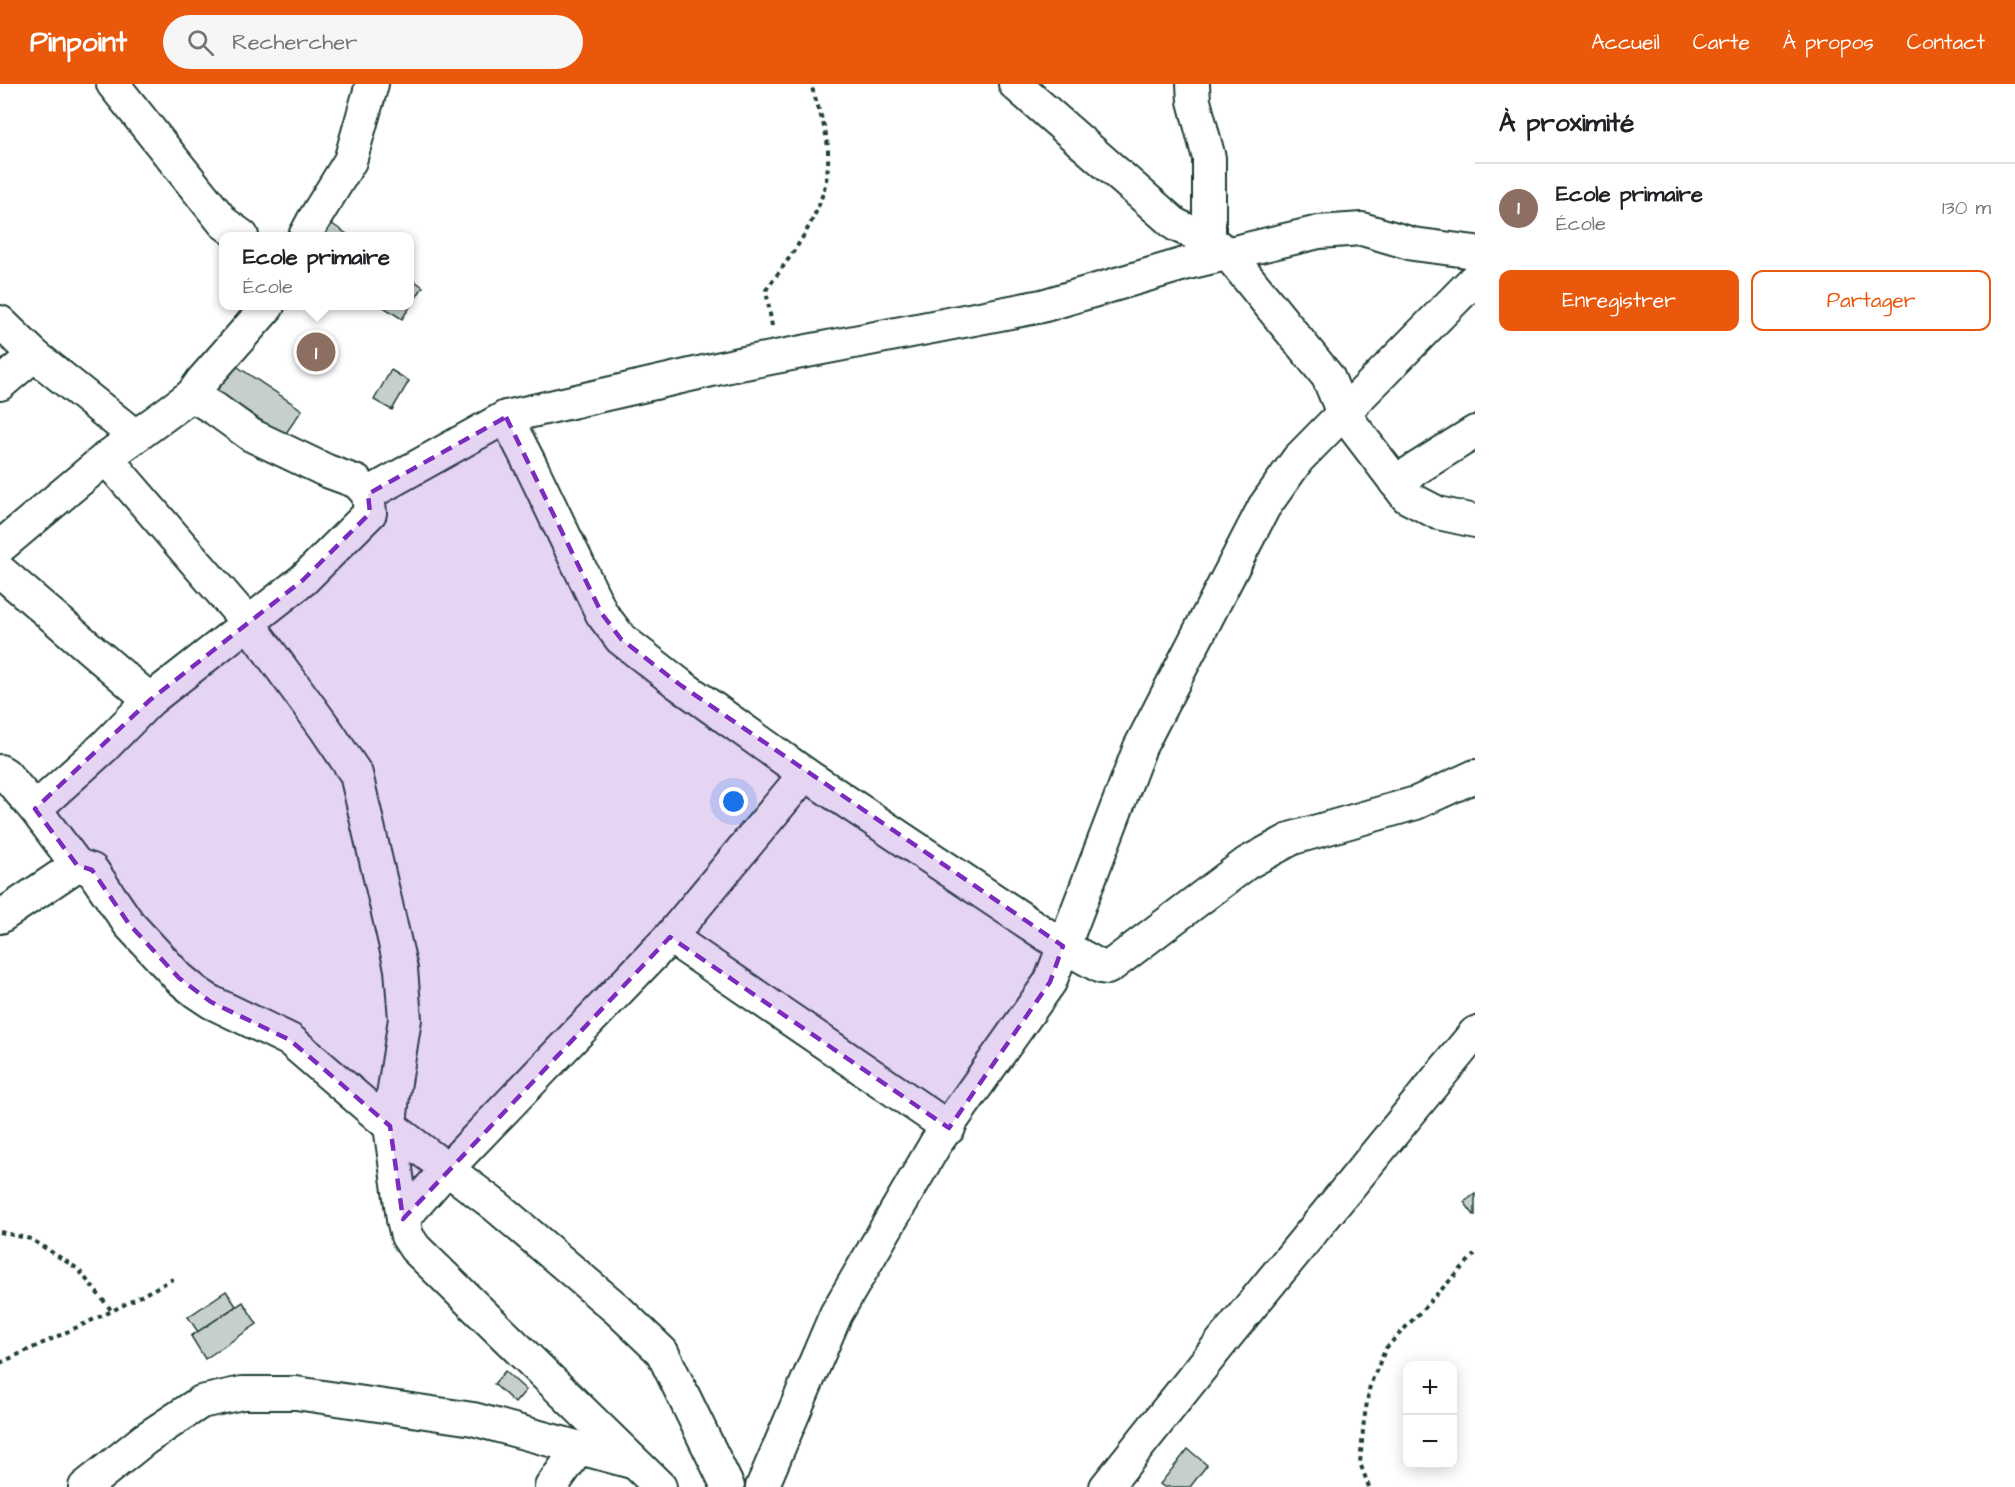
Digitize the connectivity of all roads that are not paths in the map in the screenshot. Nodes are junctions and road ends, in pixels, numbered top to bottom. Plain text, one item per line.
1 (113, 84) edge
2 (372, 84) edge
3 (1015, 84) edge
4 (1193, 84) edge
5 (236, 232) edge
6 (308, 232) edge
7 (1219, 247) junction
8 (1475, 252) edge
9 (1475, 279) edge
10 (264, 310) edge
11 (0, 322) edge
12 (34, 355) junction
13 (0, 384) edge
14 (192, 395) junction
15 (1343, 413) junction
16 (506, 417) junction
17 (1475, 432) edge
18 (135, 436) junction
19 (106, 458) junction
20 (1395, 482) junction
21 (368, 494) junction
22 (1475, 521) edge
23 (0, 547) edge
24 (0, 571) edge
25 (249, 624) junction
26 (150, 700) junction
27 (0, 771) edge
28 (805, 774) junction
29 (1475, 776) edge
30 (35, 809) junction
31 (77, 865) junction
32 (0, 917) edge
33 (670, 937) junction
34 (1064, 946) junction
35 (1475, 1033) edge
36 (390, 1126) junction
37 (949, 1128) junction
38 (446, 1170) junction
39 (403, 1219) junction
40 (579, 1448) junction
41 (634, 1462) junction
42 (85, 1487) edge
43 (550, 1487) edge
44 (660, 1487) edge
45 (728, 1487) edge
46 (762, 1487) edge
47 (1106, 1487) edge

1 - 5 street
2 - 6 street
3 - 7 street
4 - 7 street
7 - 8 street
7 - 15 street
7 - 16 street
9 - 15 street
10 - 14 street
11 - 12 street
12 - 13 street
12 - 18 street
14 - 18 street
14 - 21 street
15 - 20 street
15 - 34 street
16 - 21 street
16 - 28 street
17 - 20 street
18 - 19 street
19 - 23 street
19 - 25 street
20 - 22 street
21 - 25 street
24 - 26 street
25 - 26 street
25 - 36 street
26 - 30 street
27 - 30 street
28 - 33 street
28 - 34 street
29 - 34 street
30 - 31 street
31 - 32 street
31 - 36 street
33 - 37 street
33 - 38 street
34 - 37 street
35 - 47 street
36 - 38 street
36 - 39 street
37 - 46 street
38 - 39 street
38 - 45 street
39 - 41 street
40 - 41 street
40 - 42 street
40 - 43 street
41 - 44 street

